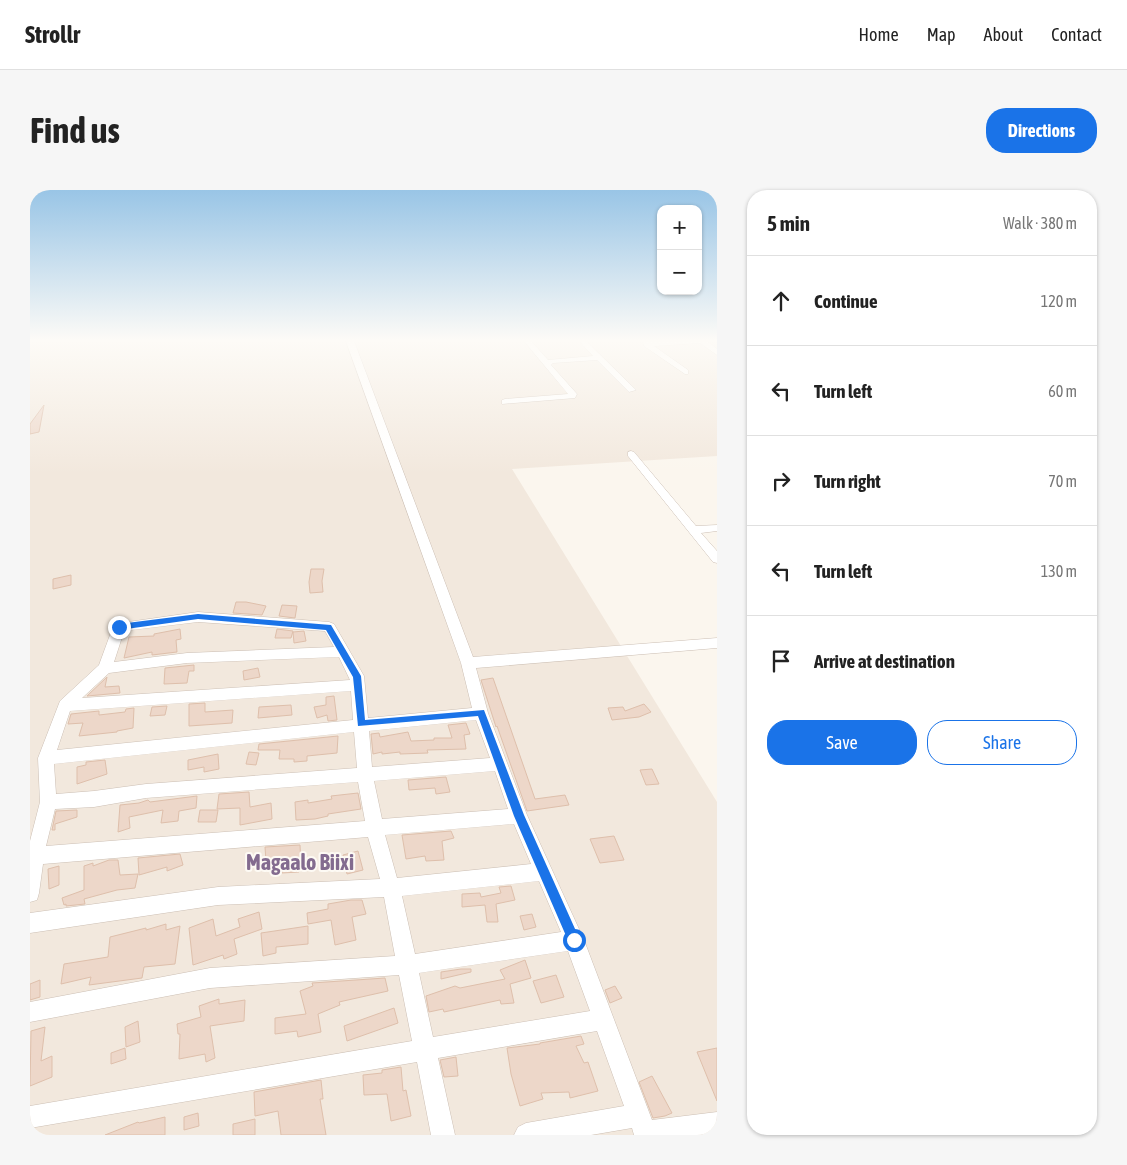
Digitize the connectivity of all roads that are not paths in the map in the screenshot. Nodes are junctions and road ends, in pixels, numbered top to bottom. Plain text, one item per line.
1 (366, 385) edge
2 (565, 385) edge
3 (627, 385) edge
4 (632, 390) dead end
5 (505, 402) dead end
6 (631, 454) dead end
7 (717, 528) edge
8 (693, 530) junction
9 (717, 559) edge
10 (717, 643) edge
11 (343, 652) junction
12 (468, 663) junction
13 (105, 668) junction
14 (358, 685) junction
15 (65, 705) junction
16 (481, 712) junction
17 (361, 724) junction
18 (46, 758) junction
19 (499, 764) junction
20 (365, 774) junction
21 (48, 802) junction
22 (519, 816) junction
23 (375, 829) junction
24 (35, 856) junction
25 (543, 872) junction
26 (390, 888) junction
27 (30, 893) edge
28 (30, 923) edge
29 (574, 940) junction
30 (407, 965) junction
31 (30, 1012) edge
32 (603, 1019) junction
33 (425, 1050) junction
34 (30, 1117) edge
35 (717, 1124) edge
36 (643, 1127) edge
37 (443, 1135) edge
38 (526, 1135) edge

1 - 12 street
2 - 5 street
3 - 4 street
6 - 8 street
7 - 8 street
8 - 9 street
10 - 12 street
11 - 13 street
11 - 13 street
11 - 14 street
12 - 16 street
13 - 15 street
14 - 15 street
14 - 17 street
15 - 18 street
16 - 17 street
16 - 19 street
17 - 18 street
17 - 20 street
18 - 21 street
19 - 20 street
19 - 22 street
20 - 21 street
20 - 23 street
21 - 24 street
22 - 23 street
22 - 25 street
23 - 24 street
23 - 26 street
24 - 27 street
25 - 26 street
25 - 29 street
26 - 28 street
26 - 30 street
29 - 30 street
29 - 32 street
30 - 31 street
30 - 33 street
32 - 33 street
32 - 36 street
33 - 34 street
33 - 37 street
35 - 36 street
36 - 38 street

